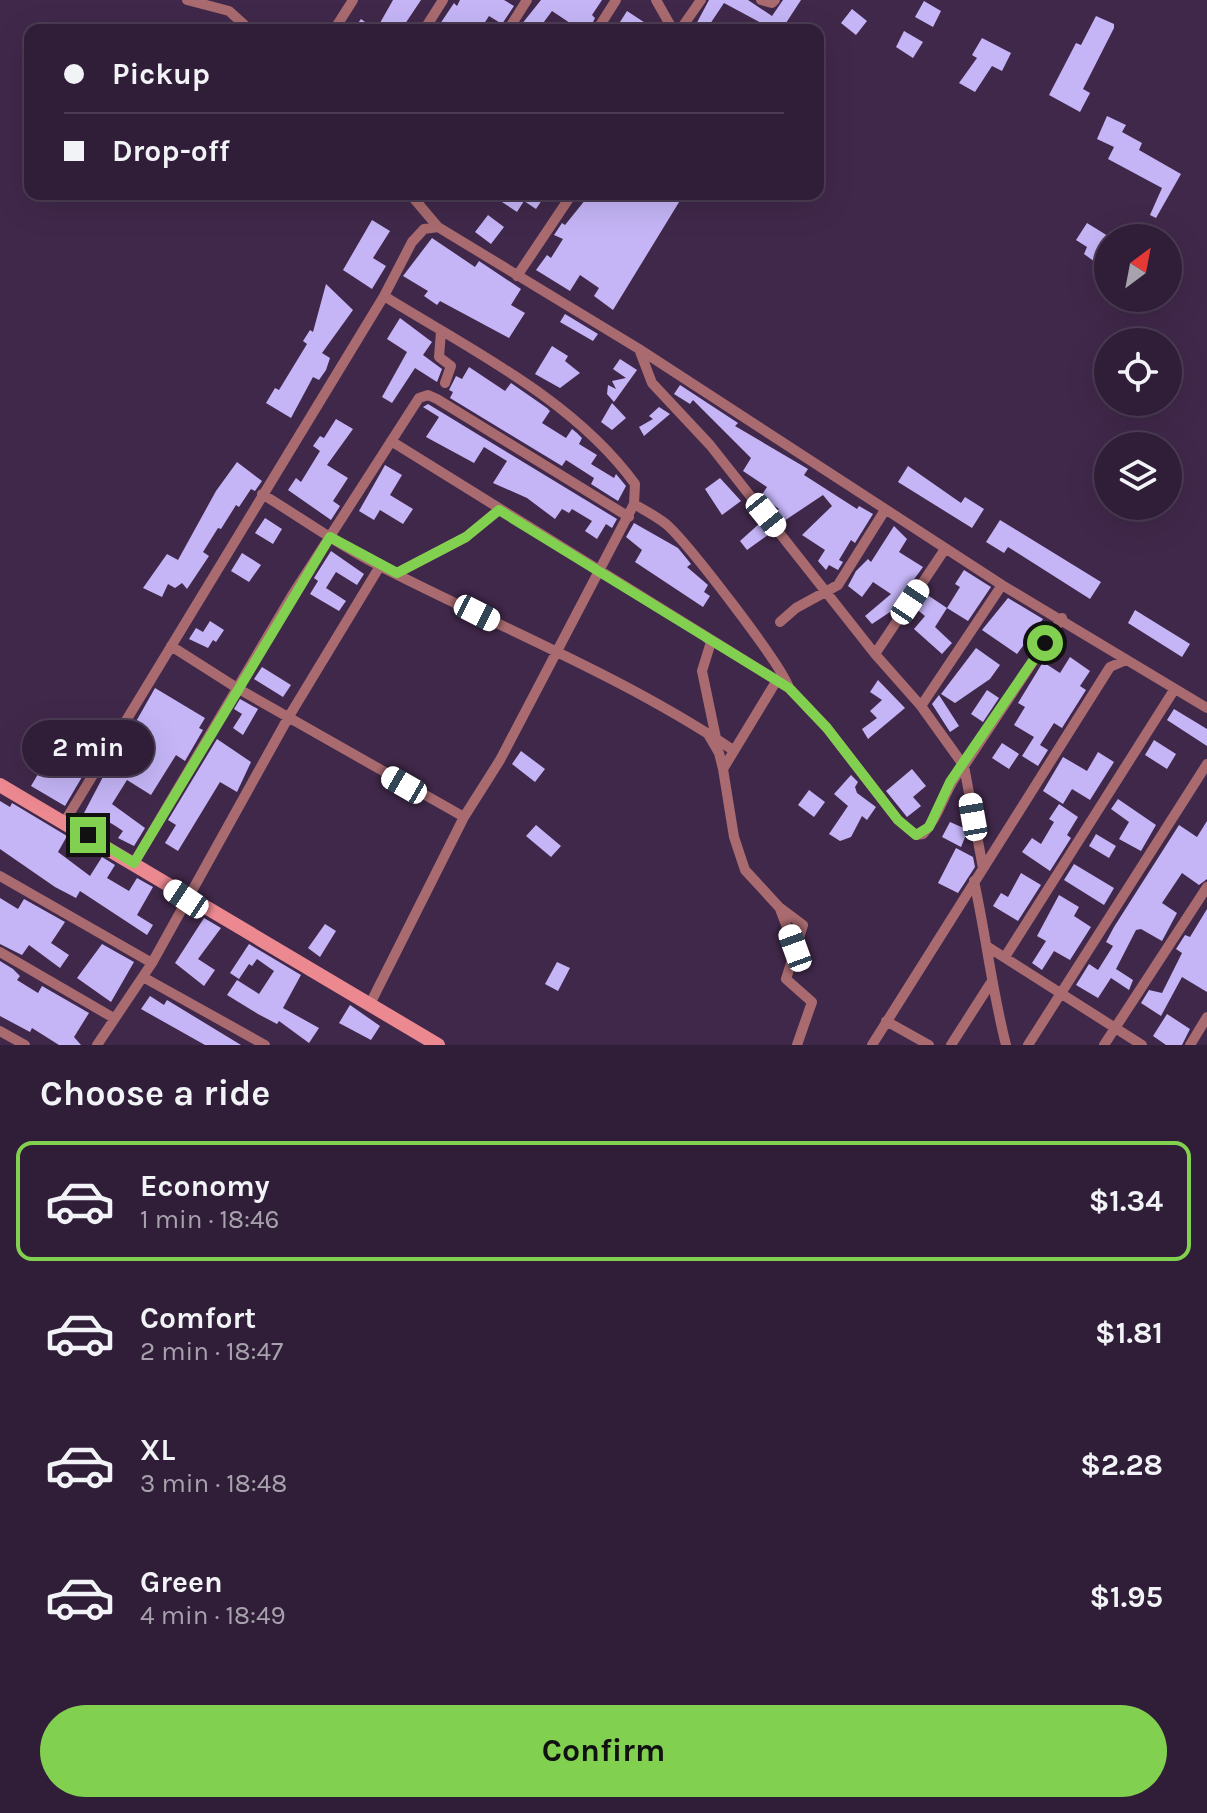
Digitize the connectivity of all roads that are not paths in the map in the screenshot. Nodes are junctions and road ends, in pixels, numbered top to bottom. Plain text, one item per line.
1 (187, 0) edge
2 (353, 0) edge
3 (443, 0) edge
4 (527, 0) edge
5 (616, 0) edge
6 (656, 0) edge
7 (701, 0) edge
8 (761, 0) edge
9 (775, 0) edge
10 (243, 24) edge
11 (338, 24) edge
12 (428, 24) edge
13 (512, 24) edge
14 (601, 24) edge
15 (670, 24) edge
16 (684, 24) edge
17 (415, 200) edge
18 (568, 200) edge
19 (438, 227) junction
20 (517, 276) junction
21 (384, 296) junction
22 (441, 332) junction
23 (639, 349) junction
24 (445, 383) dead end
25 (391, 441) junction
26 (262, 494) junction
27 (634, 504) junction
28 (499, 510) junction
29 (885, 510) junction
30 (629, 517) junction
31 (330, 537) junction
32 (945, 549) junction
33 (380, 566) junction
34 (600, 569) junction
35 (397, 573) junction
36 (1002, 585) junction
37 (828, 592) junction
38 (1062, 618) junction
39 (780, 622) dead end
40 (699, 631) junction
41 (171, 646) junction
42 (1109, 648) junction
43 (555, 653) junction
44 (875, 654) junction
45 (1126, 660) junction
46 (1110, 667) junction
47 (777, 680) junction
48 (237, 688) junction
49 (789, 688) junction
50 (1174, 690) junction
51 (921, 706) junction
52 (1207, 708) edge
53 (288, 718) junction
54 (711, 735) junction
55 (733, 750) junction
56 (1207, 764) edge
57 (964, 766) junction
58 (723, 769) junction
59 (0, 785) edge
60 (464, 817) junction
61 (65, 821) junction
62 (134, 863) junction
63 (983, 868) junction
64 (0, 876) edge
65 (974, 881) junction
66 (1207, 887) edge
67 (186, 899) junction
68 (988, 947) junction
69 (0, 952) edge
70 (1005, 957) junction
71 (152, 963) junction
72 (143, 977) junction
73 (990, 984) junction
74 (1060, 994) junction
75 (370, 1004) junction
76 (112, 1017) junction
77 (1207, 1017) edge
78 (886, 1021) junction
79 (1114, 1029) junction
80 (0, 1031) edge
81 (25, 1045) edge
82 (97, 1045) edge
83 (265, 1045) edge
84 (438, 1045) edge
85 (797, 1045) edge
86 (872, 1045) edge
87 (929, 1045) edge
88 (951, 1045) edge
89 (1006, 1045) edge
90 (1028, 1045) edge
91 (1104, 1045) edge
92 (1142, 1045) edge
93 (1190, 1045) edge

1 - 10 street
2 - 11 street
3 - 12 street
4 - 13 street
5 - 14 street
6 - 15 street
7 - 16 street
8 - 9 street
17 - 19 street
18 - 20 street
19 - 20 street
19 - 21 street
20 - 23 street
21 - 22 street
21 - 26 street
22 - 24 street
22 - 27 street
23 - 29 street
23 - 37 street
25 - 28 street
25 - 30 street
25 - 31 street
26 - 31 street
26 - 41 street
27 - 30 street
27 - 49 street
28 - 34 street
28 - 35 street
29 - 32 street
29 - 37 street
30 - 34 street
31 - 33 street
31 - 48 street
32 - 36 street
32 - 44 street
33 - 35 street
33 - 53 street
34 - 40 street
34 - 43 street
35 - 43 street
36 - 38 street
36 - 51 street
37 - 39 street
37 - 44 street
38 - 42 street
38 - 57 street
40 - 47 street
40 - 54 street
41 - 48 street
41 - 61 street
42 - 45 street
42 - 46 street
43 - 54 street
43 - 60 street
44 - 51 street
45 - 46 street
45 - 50 street
46 - 63 street
47 - 49 street
47 - 55 street
48 - 53 street
48 - 62 street
49 - 57 street
50 - 52 street
50 - 70 street
51 - 57 street
53 - 60 street
53 - 67 street
54 - 55 street
54 - 58 street
55 - 58 street
56 - 74 street
57 - 63 street
58 - 85 street
59 - 61 street
60 - 75 street
61 - 62 street
62 - 67 street
63 - 65 street
64 - 71 street
65 - 68 street
65 - 78 street
66 - 79 street
67 - 71 street
67 - 75 street
68 - 70 street
68 - 73 street
69 - 76 street
70 - 74 street
71 - 72 street
72 - 76 street
72 - 83 street
73 - 88 street
73 - 89 street
74 - 79 street
74 - 90 street
75 - 84 street
76 - 82 street
77 - 93 street
78 - 86 street
78 - 87 street
79 - 91 street
79 - 92 street
80 - 81 street

